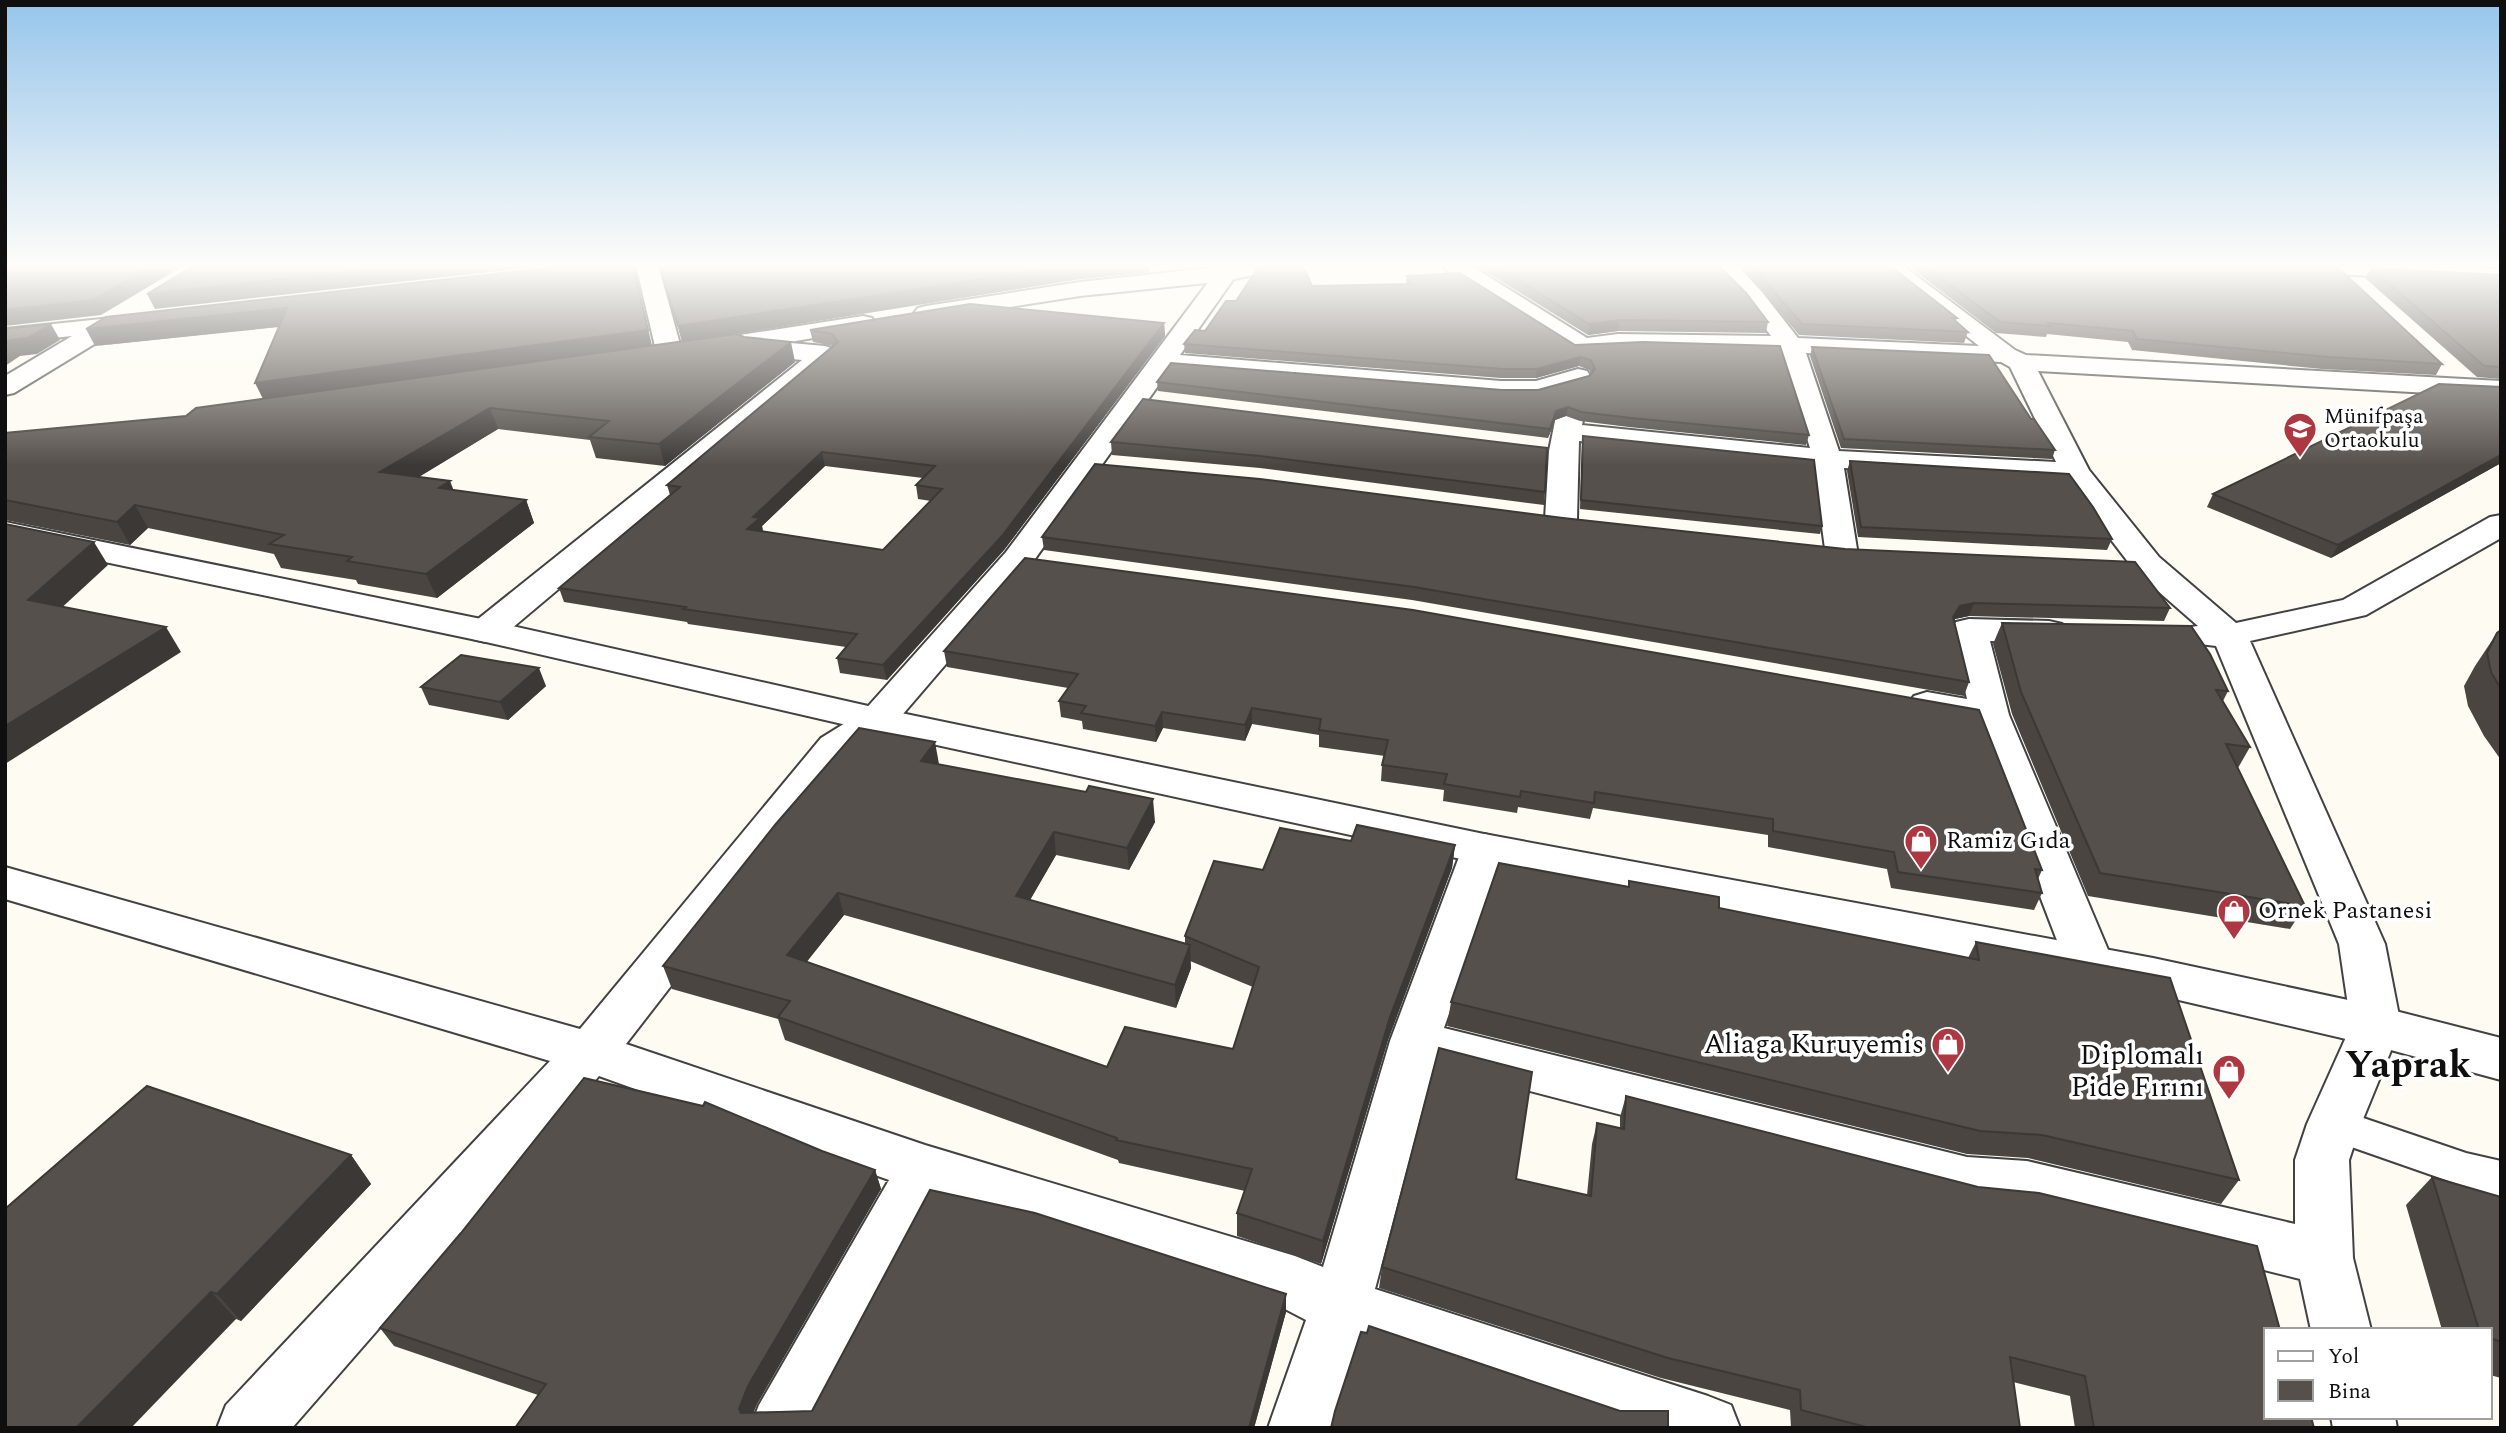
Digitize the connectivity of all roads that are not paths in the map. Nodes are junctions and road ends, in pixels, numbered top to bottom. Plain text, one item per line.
1 (47, 332) edge
2 (96, 332) edge
3 (661, 332) edge
4 (806, 332) edge
5 (1184, 332) edge
6 (1561, 332) edge
7 (1781, 332) edge
8 (1978, 332) edge
9 (5, 336) edge
10 (740, 342) junction
11 (1790, 344) junction
12 (1583, 346) junction
13 (670, 355) junction
14 (2013, 358) junction
15 (642, 359) edge
16 (2436, 359) edge
17 (1163, 361) junction
18 (1578, 377) junction
19 (2467, 386) junction
20 (5, 387) edge
21 (2501, 389) edge
22 (1556, 444) junction
23 (1827, 457) junction
24 (2075, 472) junction
25 (1561, 518) edge
26 (2501, 523) edge
27 (5, 531) edge
28 (1841, 548) edge
29 (1018, 559) junction
30 (2105, 562) edge
31 (1058, 564) edge
32 (2147, 564) junction
33 (486, 631) junction
34 (2079, 632) edge
35 (2174, 634) edge
36 (2229, 635) junction
37 (1894, 698) edge
38 (1990, 715) junction
39 (877, 720) junction
40 (1484, 849) junction
41 (5, 883) edge
42 (2090, 964) junction
43 (2376, 1026) junction
44 (1415, 1041) junction
45 (590, 1052) junction
46 (2501, 1059) edge
47 (2334, 1124) junction
48 (925, 1169) junction
49 (2501, 1179) edge
50 (2324, 1258) junction
51 (1341, 1306) junction
52 (2341, 1328) edge
53 (249, 1428) edge
54 (782, 1428) edge
55 (1300, 1428) edge
56 (1708, 1428) edge

1 - 9 street
2 - 20 street
3 - 13 street
4 - 10 street
5 - 17 street
6 - 12 street
7 - 11 street
8 - 14 street
10 - 13 street
10 - 33 street
11 - 12 street
11 - 14 street
11 - 23 street
12 - 18 street
13 - 15 street
14 - 19 street
14 - 24 street
16 - 19 street
17 - 18 street
17 - 29 street
18 - 22 street
19 - 21 street
22 - 23 street
22 - 25 street
23 - 24 street
23 - 28 street
24 - 32 street
26 - 36 street
27 - 33 street
29 - 31 street
29 - 39 street
30 - 32 street
32 - 36 street
33 - 39 street
34 - 38 street
35 - 36 street
36 - 43 street
37 - 38 street
38 - 42 street
39 - 40 street
39 - 45 street
40 - 42 street
40 - 44 street
41 - 45 street
42 - 43 street
43 - 46 street
43 - 47 street
44 - 50 street
44 - 51 street
45 - 48 street
45 - 53 street
47 - 49 lane
47 - 50 street
48 - 51 street
48 - 54 street
50 - 52 street
51 - 55 street
51 - 56 street

